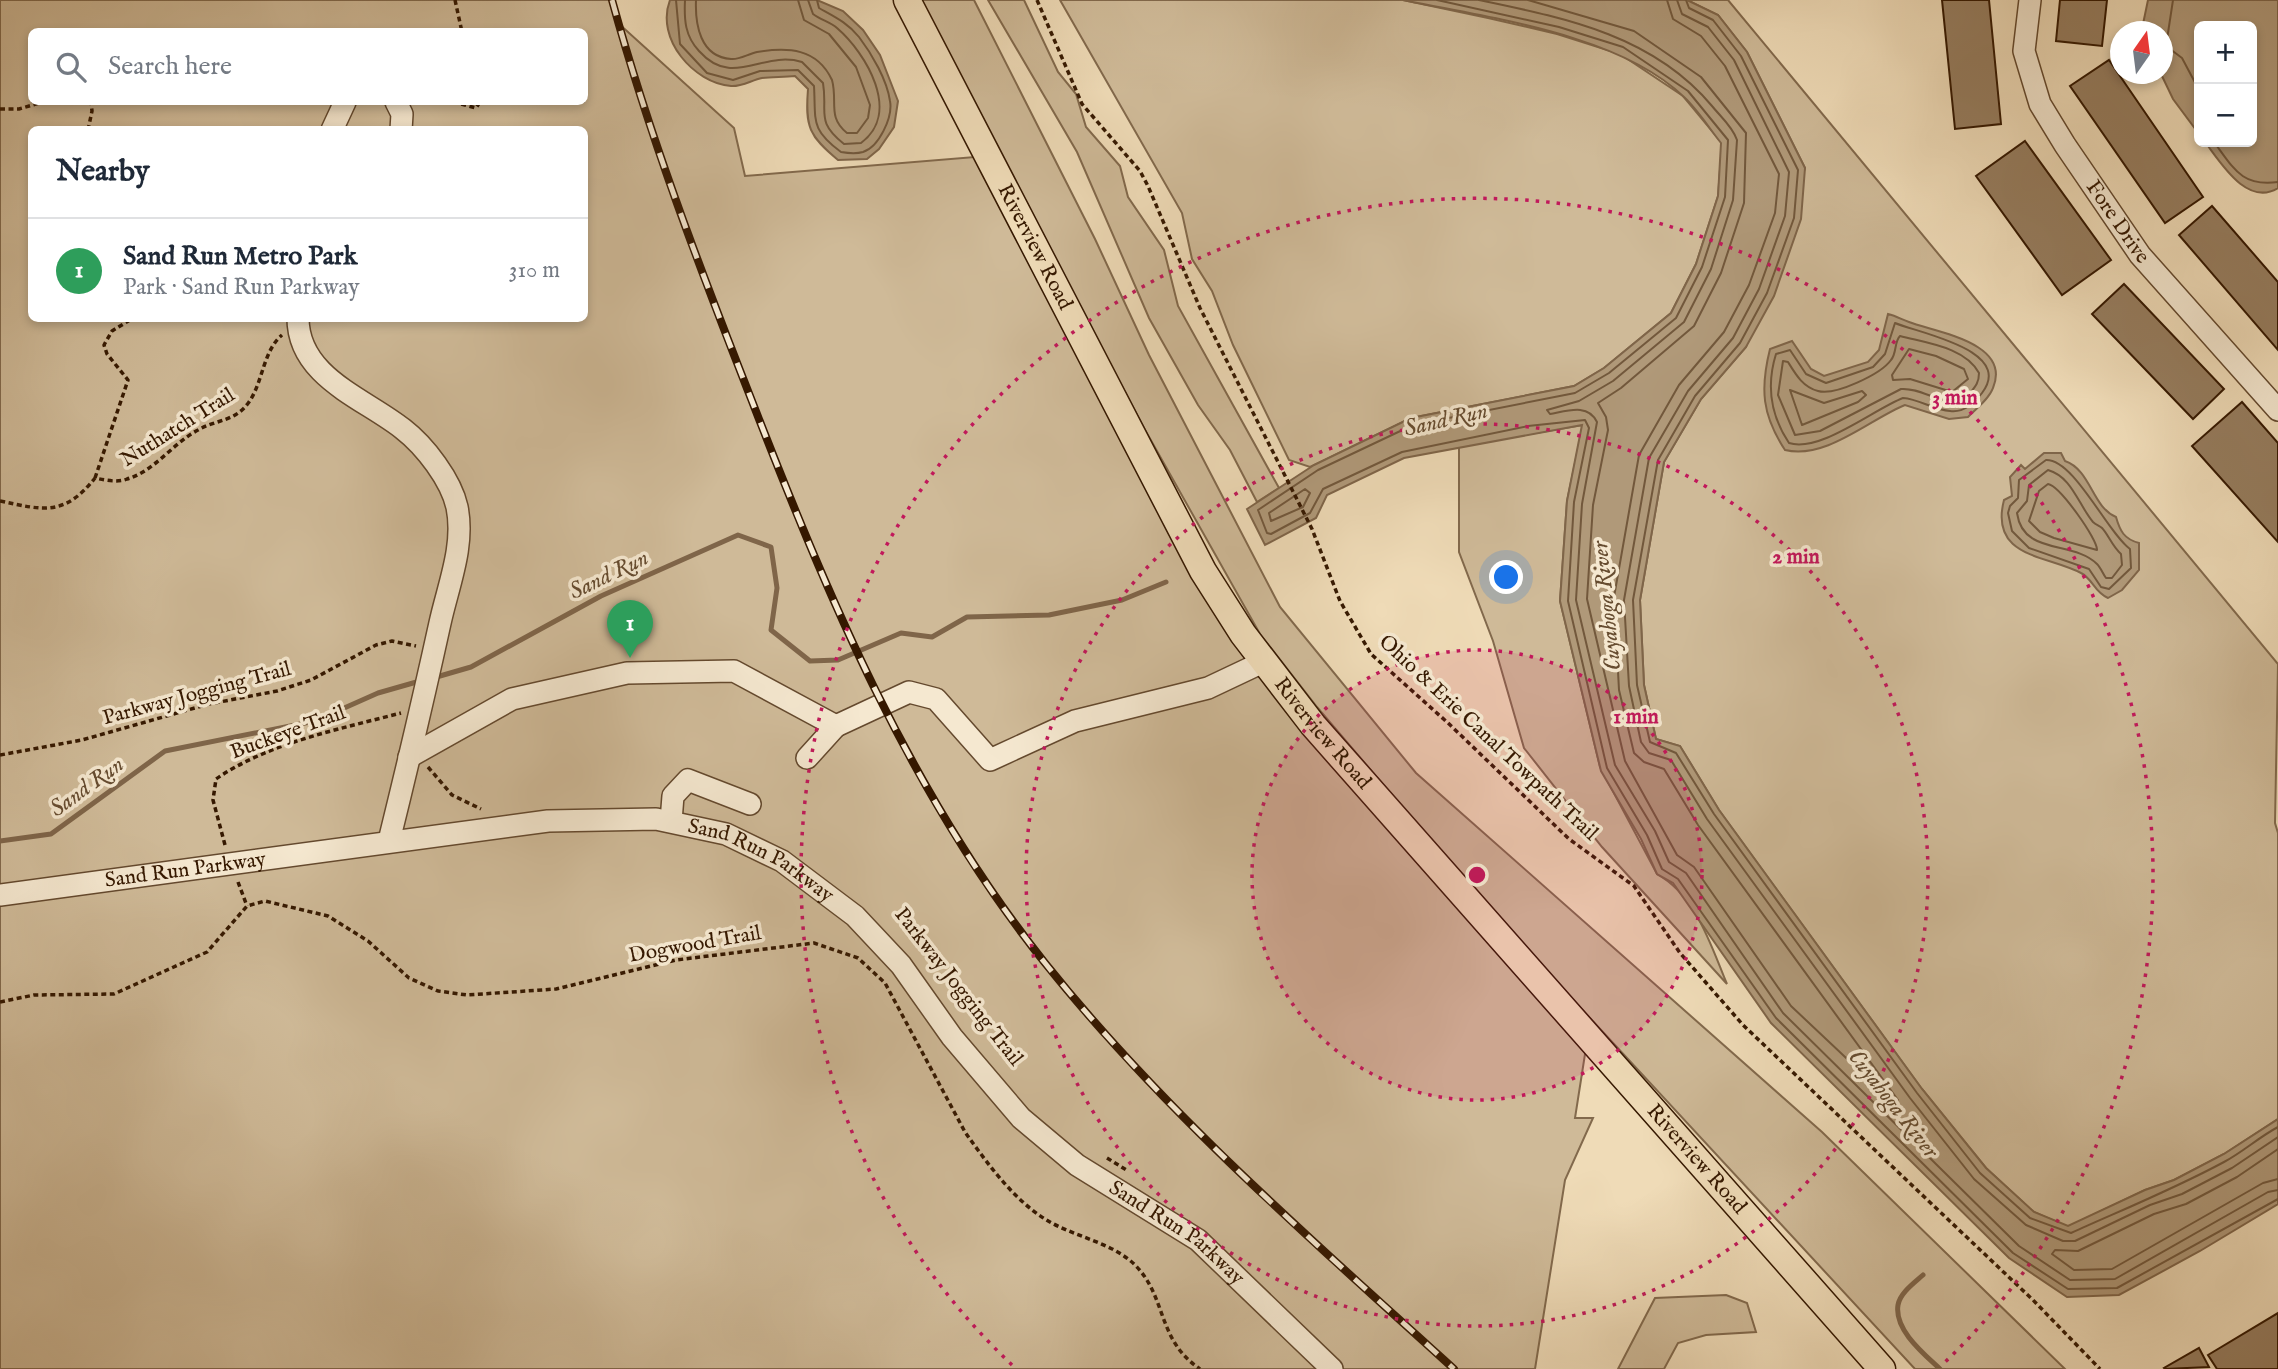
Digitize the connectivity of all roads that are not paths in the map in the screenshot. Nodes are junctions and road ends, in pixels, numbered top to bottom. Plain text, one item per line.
1 (907, 0) edge
2 (2030, 0) edge
3 (344, 105) edge
4 (398, 105) edge
5 (334, 126) edge
6 (401, 126) edge
7 (298, 324) edge
8 (2278, 410) edge
9 (1263, 662) junction
10 (836, 726) junction
11 (414, 755) junction
12 (807, 758) dead end
13 (750, 804) dead end
14 (671, 821) junction
15 (389, 841) junction
16 (0, 895) edge
17 (1332, 1369) edge
18 (1882, 1369) edge

1 - 9 main road, Riverview Road
2 - 8 street, Fore Drive
3 - 5 street
4 - 6 street
7 - 11 street
9 - 10 street
9 - 18 main road, Riverview Road
10 - 11 street
10 - 12 street
11 - 15 street
13 - 14 street
14 - 15 street, Sand Run Parkway
14 - 17 street, Sand Run Parkway
15 - 16 street, Sand Run Parkway

